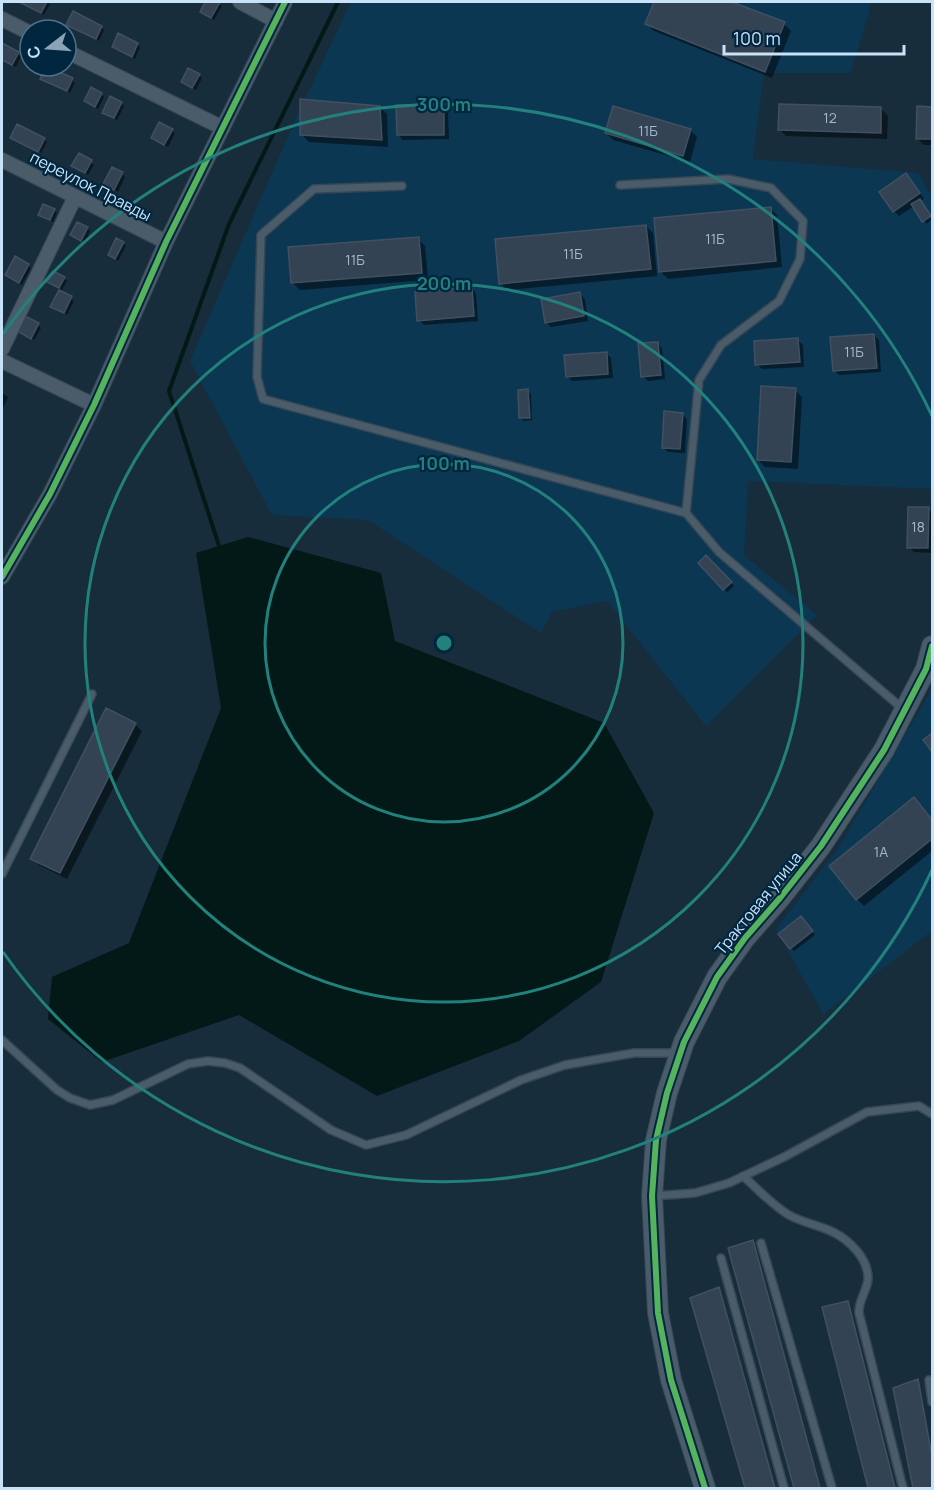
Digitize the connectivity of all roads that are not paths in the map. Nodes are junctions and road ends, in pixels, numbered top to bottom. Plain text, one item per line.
1 (240, 2) edge
2 (285, 2) edge
3 (2, 19) edge
4 (276, 21) junction
5 (18, 27) edge
6 (78, 57) edge
7 (223, 129) junction
8 (2, 160) edge
9 (620, 184) dead end
10 (402, 186) dead end
11 (75, 197) junction
12 (166, 242) junction
13 (2, 349) edge
14 (2, 361) edge
15 (93, 405) junction
16 (686, 513) junction
17 (2, 577) edge
18 (933, 646) edge
19 (92, 694) dead end
20 (905, 711) junction
21 (2, 873) edge
22 (2, 1040) edge
23 (680, 1053) junction
24 (933, 1114) edge
25 (743, 1176) junction
26 (652, 1196) junction
27 (761, 1243) dead end
28 (721, 1258) dead end
29 (929, 1380) dead end
30 (933, 1402) edge
31 (705, 1488) edge
32 (784, 1488) edge
33 (832, 1488) edge
34 (903, 1488) edge

1 - 4 street
2 - 4 street
3 - 5 street
4 - 7 street
6 - 7 street
7 - 12 street
8 - 11 street, переулок Правды
9 - 16 lane
10 - 16 lane
11 - 12 street, переулок Правды
11 - 13 street
12 - 15 street
14 - 15 street
15 - 17 street
16 - 20 lane
18 - 20 street, Трактовая улица
19 - 21 lane
20 - 23 street, Трактовая улица
22 - 23 lane
23 - 26 street, Трактовая улица
24 - 25 lane
25 - 26 lane
25 - 34 lane
26 - 31 street, Трактовая улица
27 - 33 lane
28 - 32 lane
29 - 30 lane

